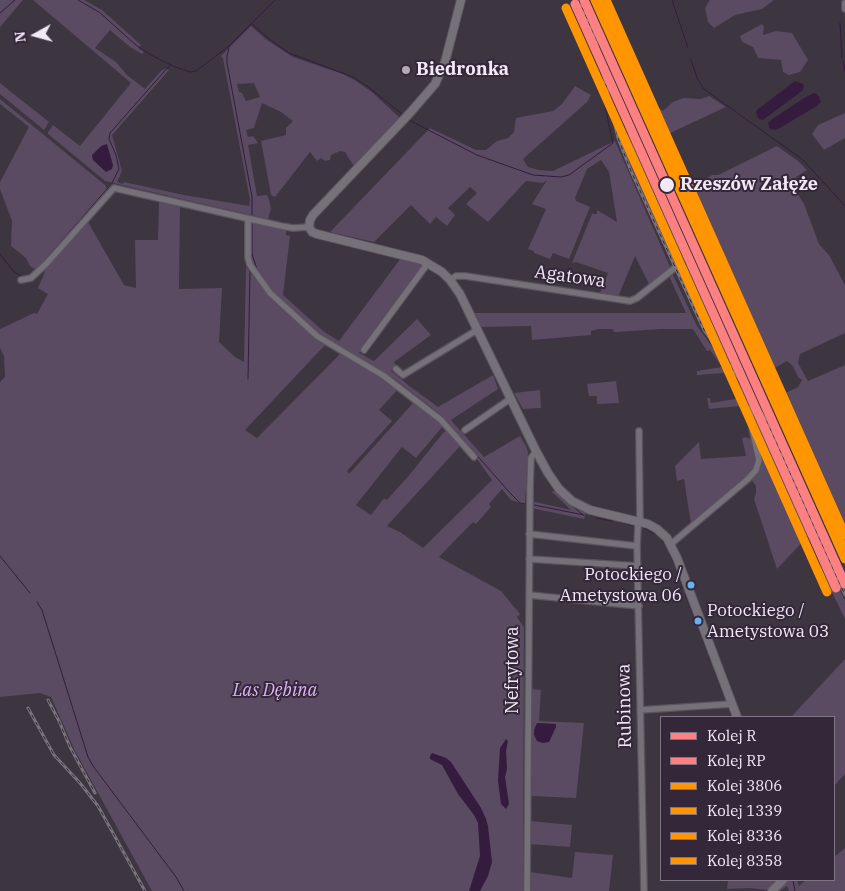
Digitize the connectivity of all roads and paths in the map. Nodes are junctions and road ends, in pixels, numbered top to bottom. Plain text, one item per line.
1 (461, 0) edge
2 (845, 2) edge
3 (845, 9) edge
4 (248, 219) junction
5 (309, 227) junction
6 (428, 263) junction
7 (676, 267) dead end
8 (22, 280) dead end
9 (450, 280) junction
10 (477, 330) junction
11 (364, 350) dead end
12 (396, 369) dead end
13 (510, 399) junction
14 (750, 409) dead end
15 (465, 430) dead end
16 (639, 431) dead end
17 (536, 451) junction
18 (474, 457) dead end
19 (640, 522) junction
20 (530, 534) junction
21 (671, 544) junction
22 (637, 546) junction
23 (529, 559) junction
24 (638, 566) junction
25 (529, 595) junction
26 (639, 606) junction
27 (732, 704) junction
28 (640, 710) junction
29 (737, 716) edge
30 (781, 881) edge
31 (527, 891) edge
32 (644, 891) edge
33 (772, 891) edge

1 - 5 street
2 - 3 street
4 - 5 street
4 - 8 street
4 - 18 street
5 - 6 street
6 - 9 street
6 - 11 street
7 - 9 street, Agatowa
9 - 10 street
10 - 12 street
10 - 13 street
13 - 15 street
13 - 17 street
14 - 21 street
16 - 19 street, Rubinowa
17 - 19 street
17 - 20 street, Nefrytowa
19 - 21 street
19 - 22 street, Rubinowa
20 - 22 street
20 - 23 street, Nefrytowa
21 - 27 street
22 - 24 street, Rubinowa
23 - 24 street
23 - 25 street, Nefrytowa
24 - 26 street, Rubinowa
25 - 26 street
25 - 31 street, Nefrytowa
26 - 28 street, Rubinowa
27 - 28 street
27 - 29 street
28 - 32 street, Rubinowa
30 - 33 street

